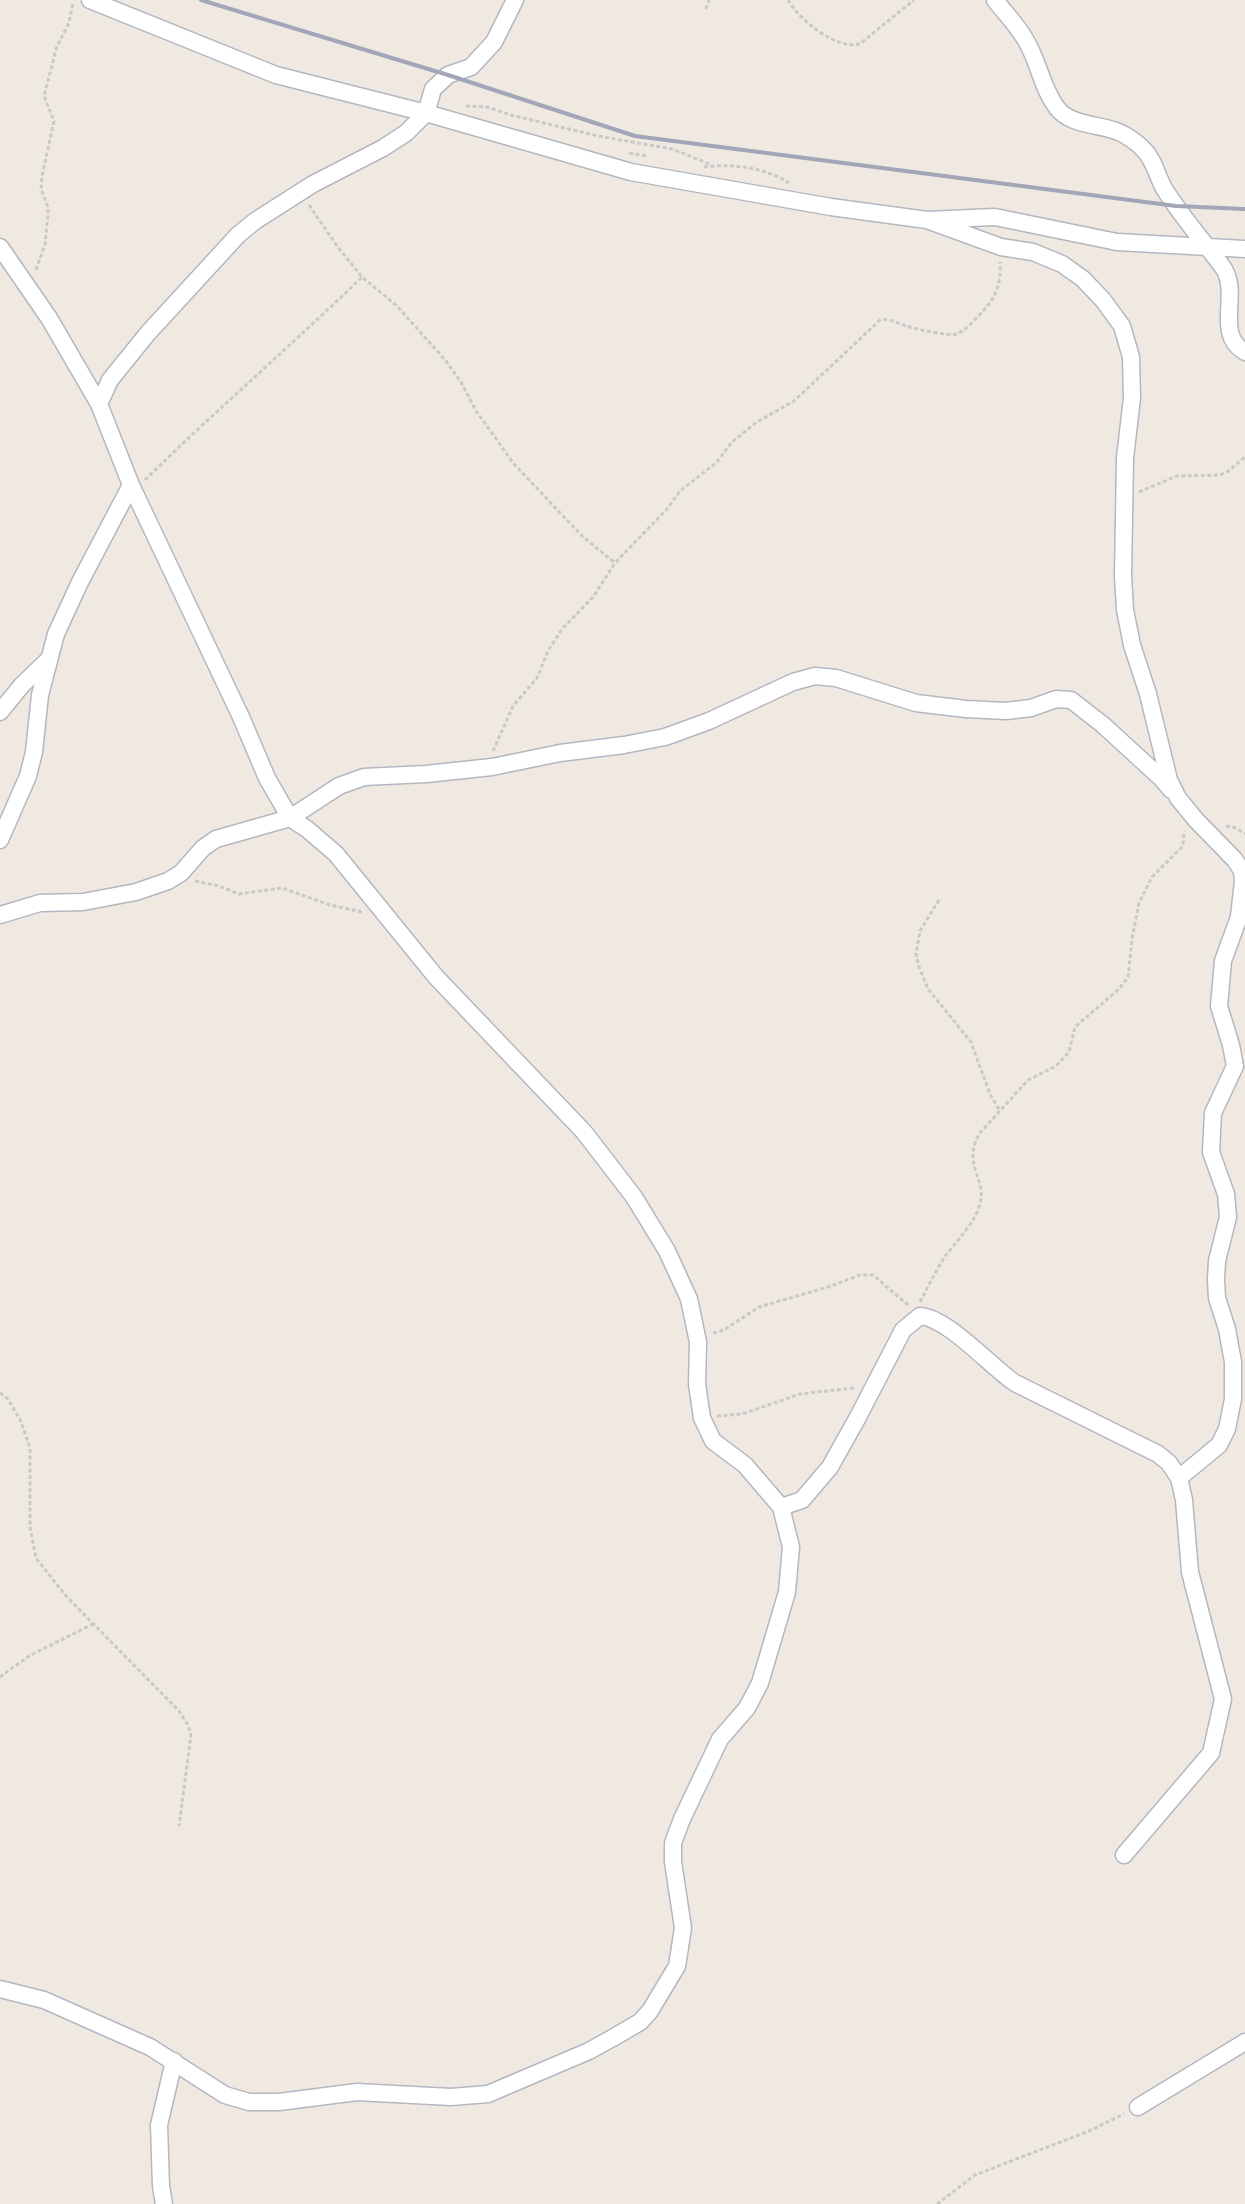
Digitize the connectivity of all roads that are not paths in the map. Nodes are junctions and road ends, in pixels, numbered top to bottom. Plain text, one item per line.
1 (90, 0) edge
2 (515, 0) edge
3 (995, 0) edge
4 (426, 114) junction
5 (927, 220) junction
6 (0, 247) edge
7 (1207, 247) junction
8 (1245, 248) edge
9 (0, 266) edge
10 (22, 278) junction
11 (1245, 352) edge
12 (99, 404) junction
13 (133, 488) junction
14 (50, 657) junction
15 (0, 712) edge
16 (1182, 803) junction
17 (290, 818) junction
18 (0, 840) edge
19 (0, 915) edge
20 (1178, 1478) junction
21 (781, 1508) junction
22 (1124, 1855) dead end
23 (0, 1989) edge
24 (1245, 2042) edge
25 (174, 2061) junction
26 (1138, 2107) road end
27 (164, 2204) edge

1 - 4 street
2 - 4 street
3 - 7 street
4 - 5 street
4 - 12 street
5 - 7 street
5 - 16 street
6 - 10 street
7 - 8 street
7 - 11 street
9 - 10 street
10 - 12 street
12 - 13 street
13 - 14 street
13 - 17 street
14 - 15 street
14 - 18 street
16 - 17 street
16 - 20 street
17 - 19 street
17 - 21 street
20 - 21 street
20 - 22 street
21 - 25 street
23 - 25 street
24 - 26 street
25 - 27 street

